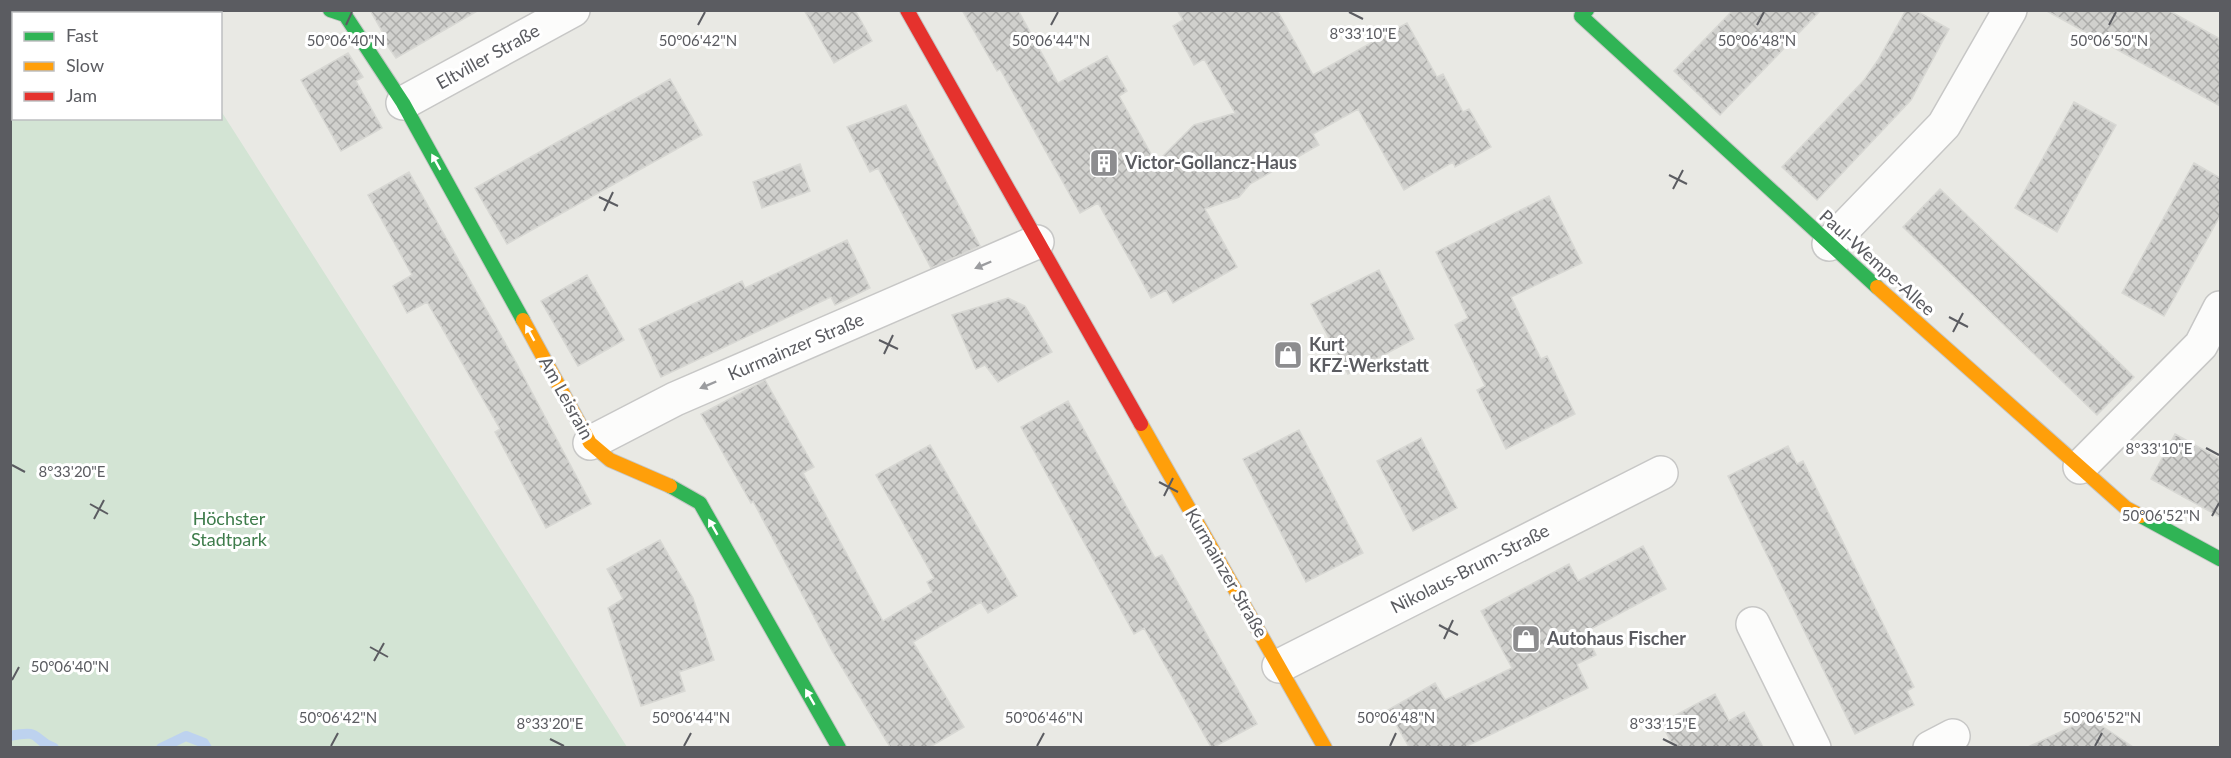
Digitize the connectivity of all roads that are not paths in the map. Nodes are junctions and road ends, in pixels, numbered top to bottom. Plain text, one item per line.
1 (573, 10) edge
2 (907, 10) edge
3 (2010, 10) edge
4 (321, 11) edge
5 (1584, 13) edge
6 (403, 103) junction
7 (1037, 242) junction
8 (1829, 244) junction
9 (2220, 308) edge
10 (590, 443) junction
11 (2080, 467) junction
12 (1660, 473) dead end
13 (2220, 559) edge
14 (1753, 624) dead end
15 (1279, 666) junction
16 (839, 747) edge
17 (1325, 747) edge
18 (1814, 747) edge

1 - 6 street, Eltviller Straße
2 - 7 street, Kurmainzer Straße
3 - 8 street
4 - 6 street, Am Leisrain
5 - 8 street, Paul-Wempe-Allee
10 -> 6 street, Am Leisrain
7 -> 10 street, Kurmainzer Straße
7 - 15 street, Kurmainzer Straße
8 - 11 street, Paul-Wempe-Allee
9 - 11 street
16 -> 10 street, Am Leisrain
11 - 13 street, Paul-Wempe-Allee
12 - 15 street, Nikolaus-Brum-Straße
14 - 18 street
15 - 17 street, Kurmainzer Straße

